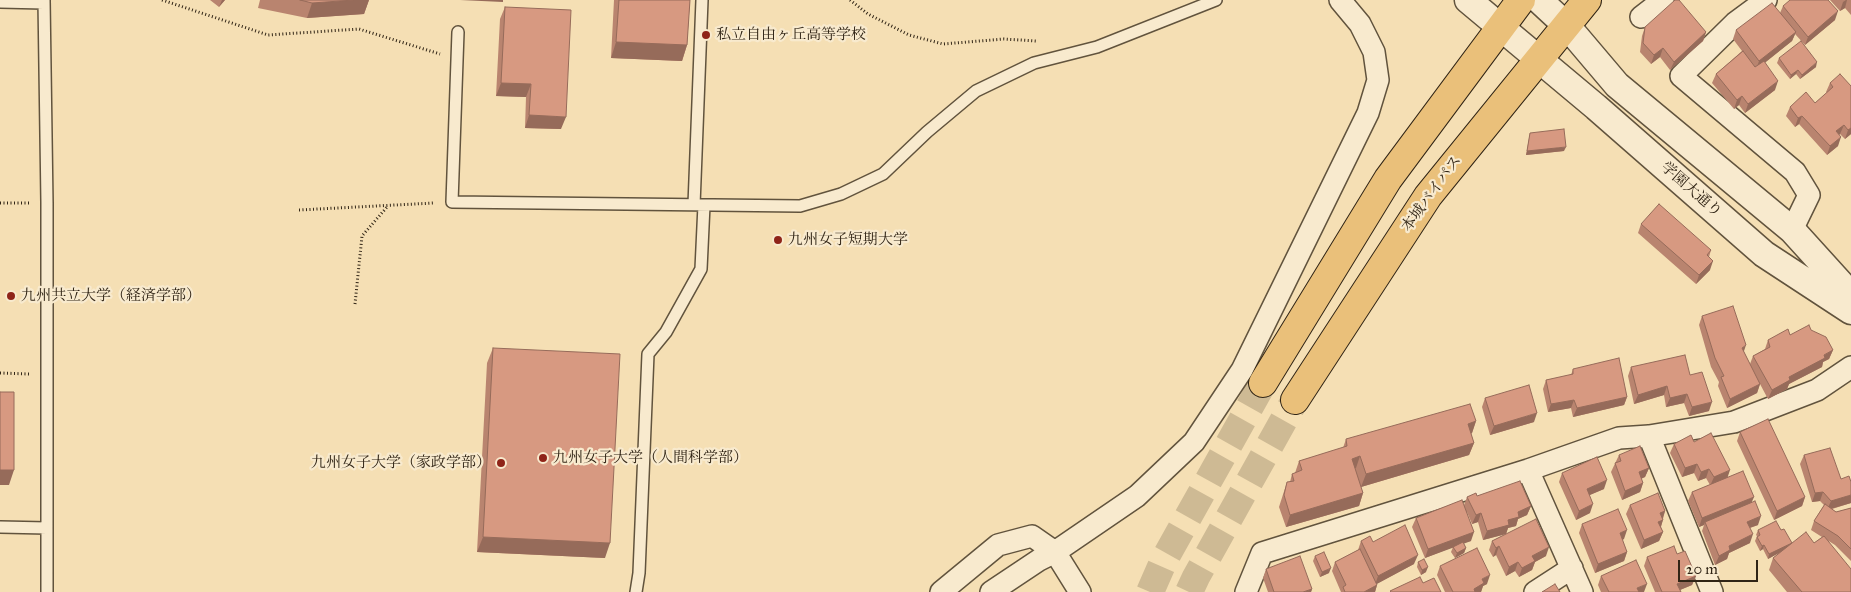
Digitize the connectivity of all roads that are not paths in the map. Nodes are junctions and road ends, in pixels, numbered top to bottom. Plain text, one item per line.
1 (702, 0) edge
2 (1216, 0) edge
3 (1340, 0) edge
4 (1468, 0) edge
5 (1521, 0) edge
6 (1539, 0) edge
7 (1587, 0) edge
8 (1663, 0) edge
9 (1766, 0) edge
10 (0, 2) edge
11 (44, 2) edge
12 (1641, 17) dead end
13 (1567, 26) junction
14 (1501, 28) junction
15 (458, 32) dead end
16 (1539, 58) junction
17 (699, 205) junction
18 (1792, 230) junction
19 (1851, 295) edge
20 (1851, 311) edge
21 (1851, 367) edge
22 (1263, 382) tunnel mouth
23 (1295, 400) tunnel mouth
24 (1649, 436) junction
25 (1528, 470) junction
26 (0, 527) edge
27 (47, 528) junction
28 (1055, 552) junction
29 (1572, 568) junction
30 (47, 592) edge
31 (636, 592) edge
32 (941, 592) edge
33 (991, 592) edge
34 (1080, 592) edge
35 (1246, 592) edge
36 (1535, 592) edge
37 (1582, 592) edge
38 (1712, 592) edge

1 - 17 lane
2 - 17 lane
3 - 28 street
4 - 14 street, 学園大通り
5 - 14 highway
6 - 13 street
7 - 13 highway, 本城バイパス
8 - 12 street
9 - 18 street
10 - 11 lane
11 - 27 lane
13 - 16 highway, 本城バイパス
13 - 18 street
14 - 16 street, 学園大通り
14 - 22 highway
15 - 17 lane
16 - 20 street, 学園大通り
16 - 23 highway, 本城バイパス
17 - 31 lane
18 - 19 street
21 - 24 street
24 - 25 street
24 - 38 street
25 - 29 street
25 - 35 street
26 - 27 lane
27 - 30 lane
28 - 32 street
28 - 33 street
28 - 34 street
29 - 36 street
29 - 37 street

